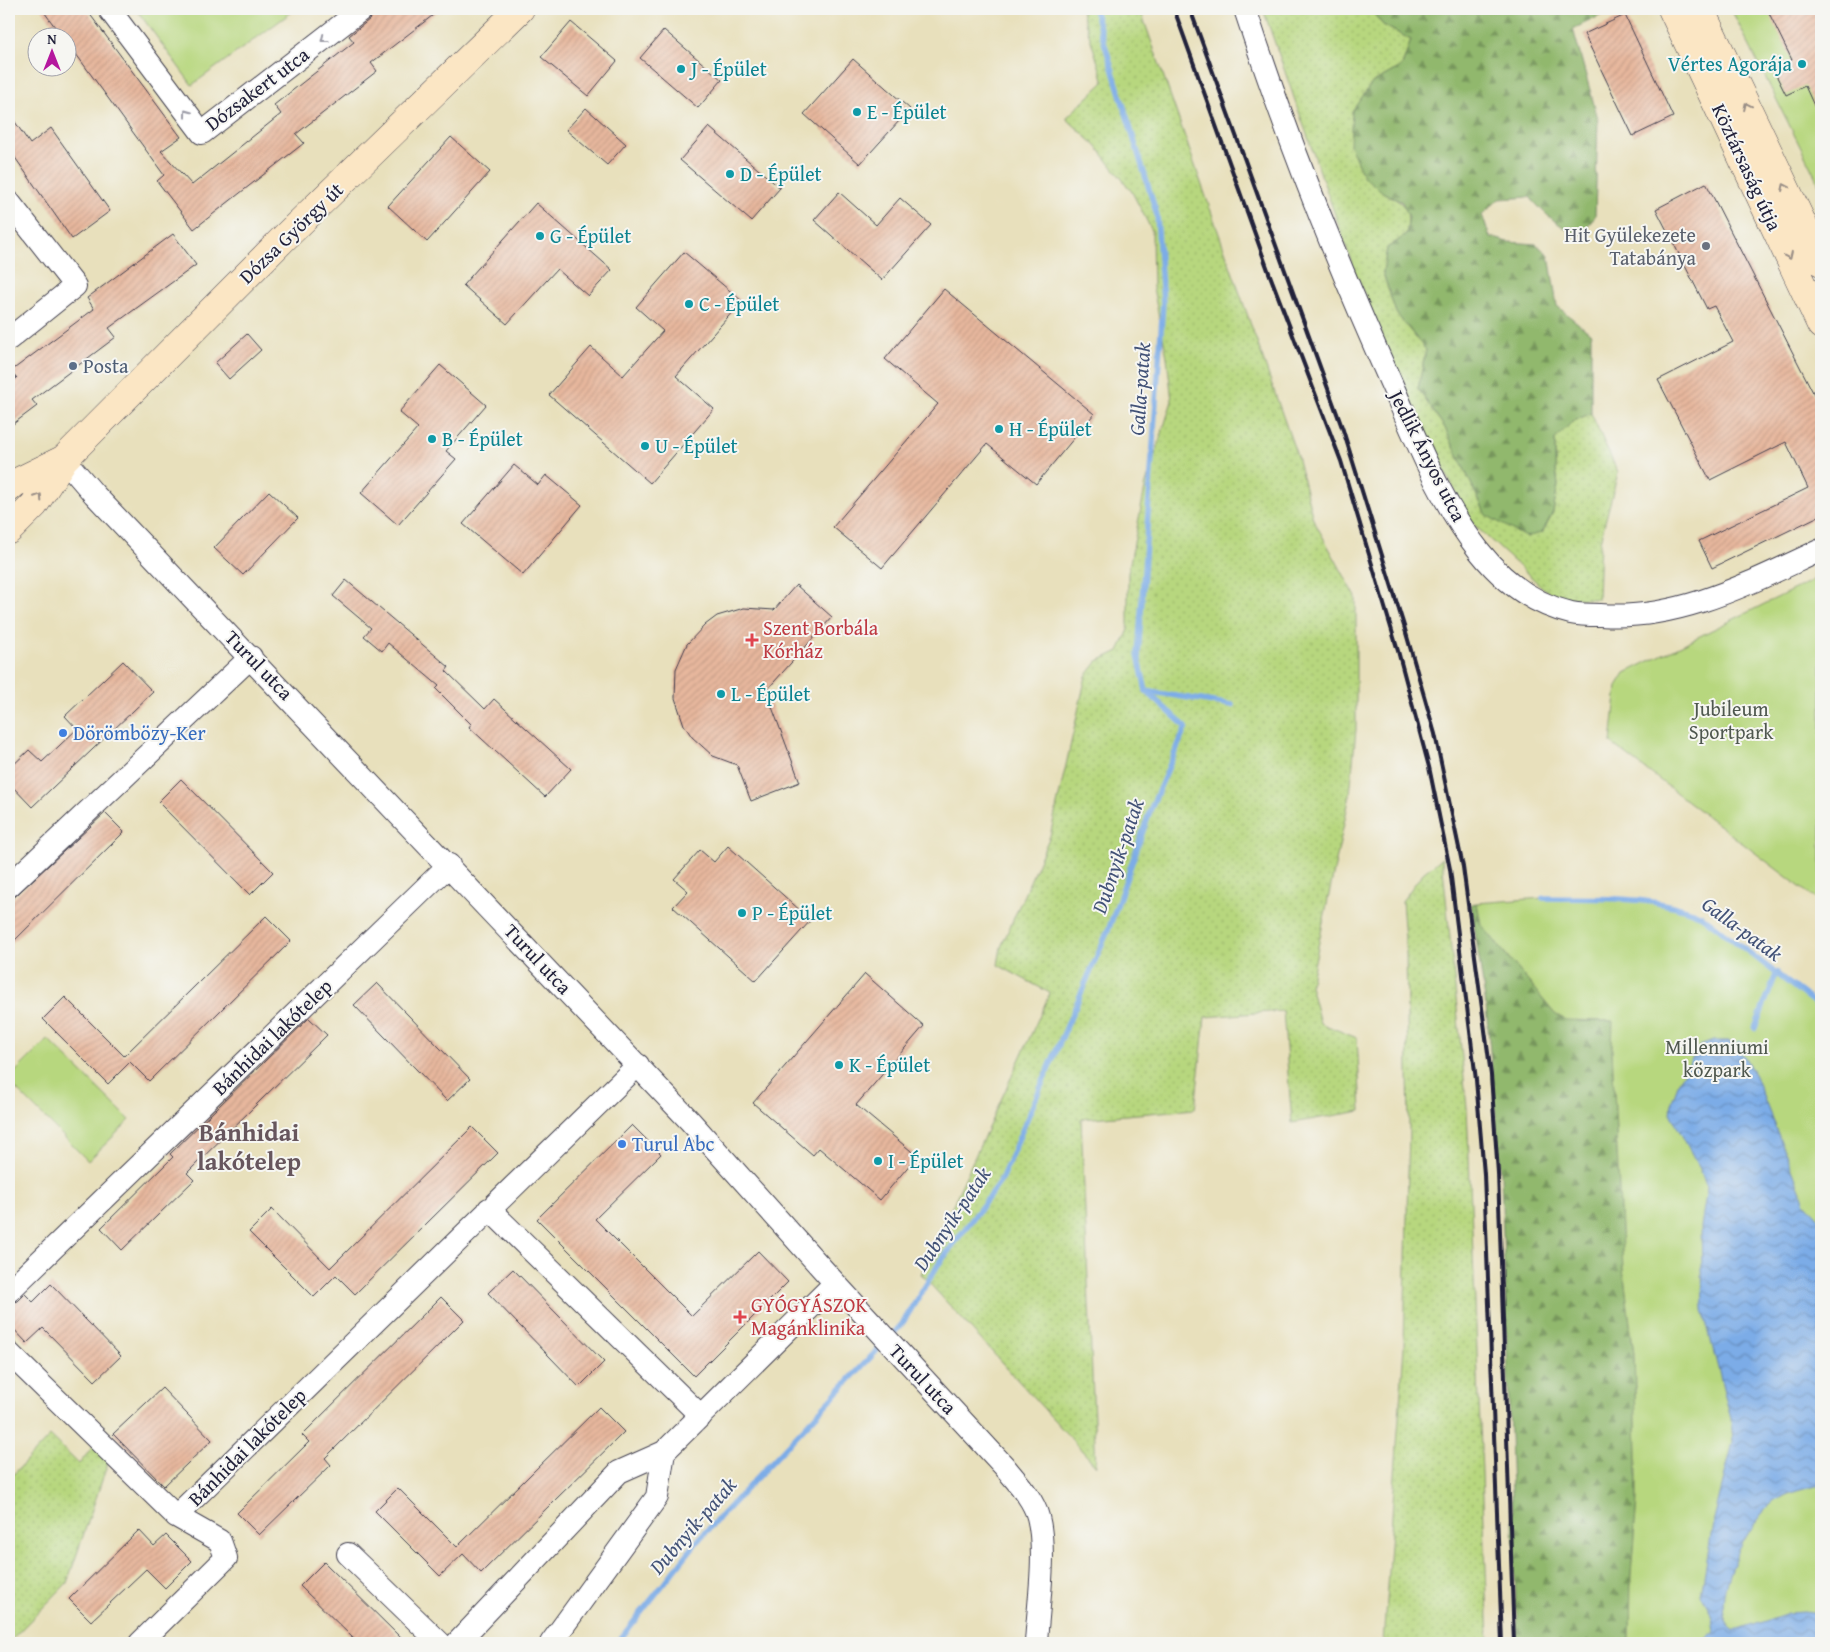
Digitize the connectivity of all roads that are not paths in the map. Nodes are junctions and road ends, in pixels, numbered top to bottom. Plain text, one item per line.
1 (109, 9) edge
2 (362, 9) edge
3 (520, 9) edge
4 (1245, 9) edge
5 (1672, 9) edge
6 (1700, 9) edge
7 (9, 202) edge
8 (1821, 262) edge
9 (1821, 322) edge
10 (9, 339) edge
11 (64, 459) junction
12 (9, 488) edge
13 (9, 530) edge
14 (1821, 550) edge
15 (251, 657) junction
16 (449, 865) junction
17 (9, 886) edge
18 (638, 1065) junction
19 (489, 1209) junction
20 (835, 1283) junction
21 (9, 1291) edge
22 (9, 1353) edge
23 (700, 1416) junction
24 (664, 1452) junction
25 (176, 1516) junction
26 (348, 1554) dead end
27 (140, 1643) edge
28 (440, 1643) edge
29 (457, 1643) edge
30 (551, 1643) edge
31 (1036, 1643) edge

2 -> 1 street, Dózsakert utca
3 - 11 street, Dózsa György út
4 - 14 street, Jedlik Ányos utca
5 -> 9 street, Köztársaság útja
8 -> 6 street, Köztársaság útja
7 - 10 street
11 - 12 street, Dózsa György út
13 -> 11 street, Dózsa György út
11 - 15 street, Turul utca
15 - 16 street, Turul utca
15 - 17 street
16 - 18 street, Turul utca
16 - 21 street, Bánhidai lakótelep
18 - 19 street, Bánhidai lakótelep
18 - 20 street, Turul utca
19 - 23 street
19 - 25 street, Bánhidai lakótelep
20 - 23 street
20 - 31 street, Turul utca
22 - 25 street, Bánhidai lakótelep
23 - 24 street
24 - 29 street
24 - 30 street
25 - 27 street, Bánhidai lakótelep
26 - 28 street

